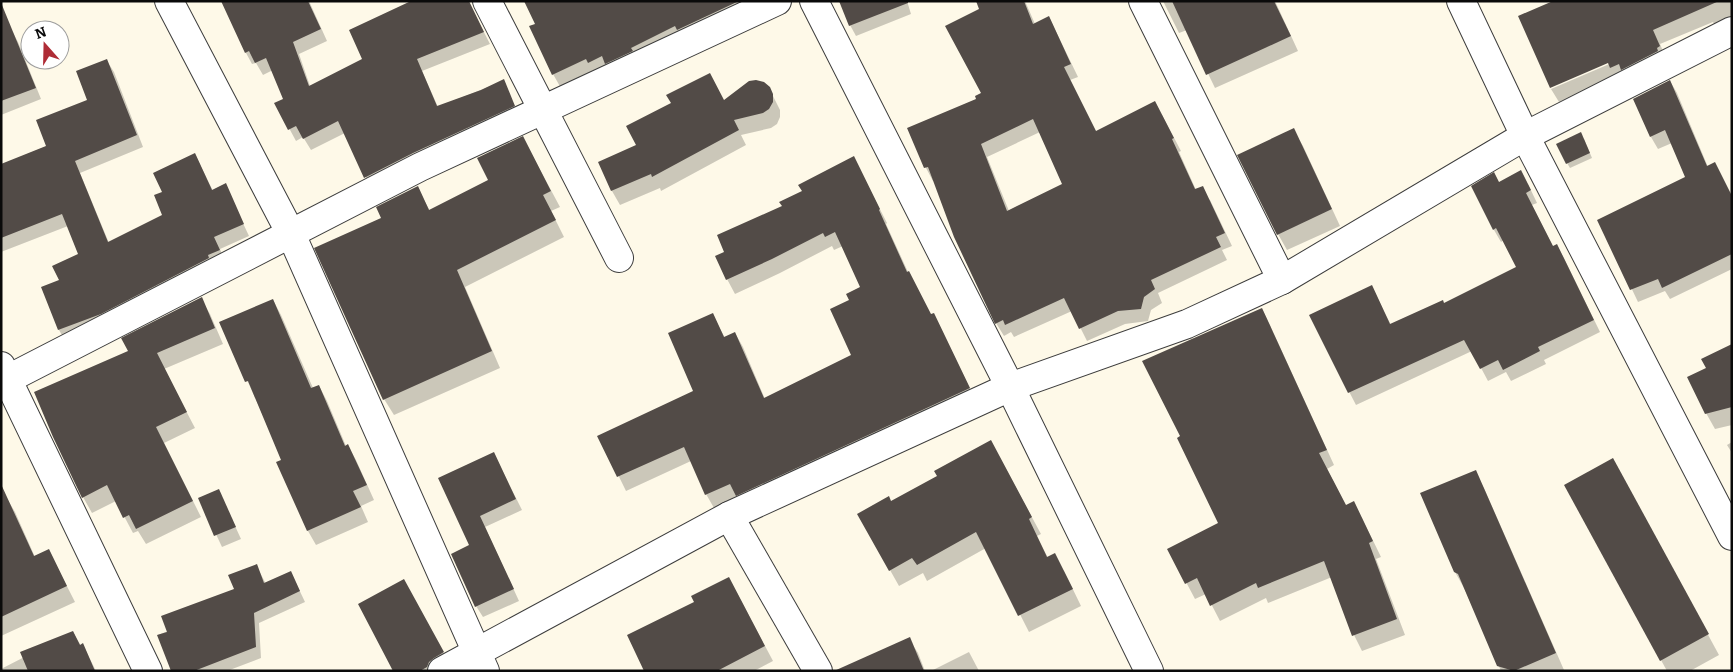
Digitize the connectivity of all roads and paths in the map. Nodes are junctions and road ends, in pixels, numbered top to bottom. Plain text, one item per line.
1 (169, 1) edge
2 (487, 1) edge
3 (777, 1) edge
4 (814, 1) edge
5 (1144, 1) edge
6 (1461, 1) edge
7 (1732, 31) edge
8 (543, 110) junction
9 (1525, 136) junction
10 (291, 234) junction
11 (619, 258) dead end
12 (1282, 280) junction
13 (5, 372) edge
14 (1010, 387) junction
15 (729, 516) junction
16 (1732, 536) edge
17 (481, 662) edge
18 (148, 671) edge
19 (442, 671) edge
20 (818, 671) edge
21 (1149, 671) edge

1 - 10 street
2 - 8 street
3 - 8 street
4 - 14 street
5 - 12 street
6 - 9 street
7 - 9 street
8 - 10 street
8 - 11 street
9 - 12 street
9 - 16 street
10 - 13 street
10 - 17 street
12 - 14 street
13 - 18 street
14 - 15 street
14 - 21 street
15 - 17 street
15 - 20 street
17 - 19 street

